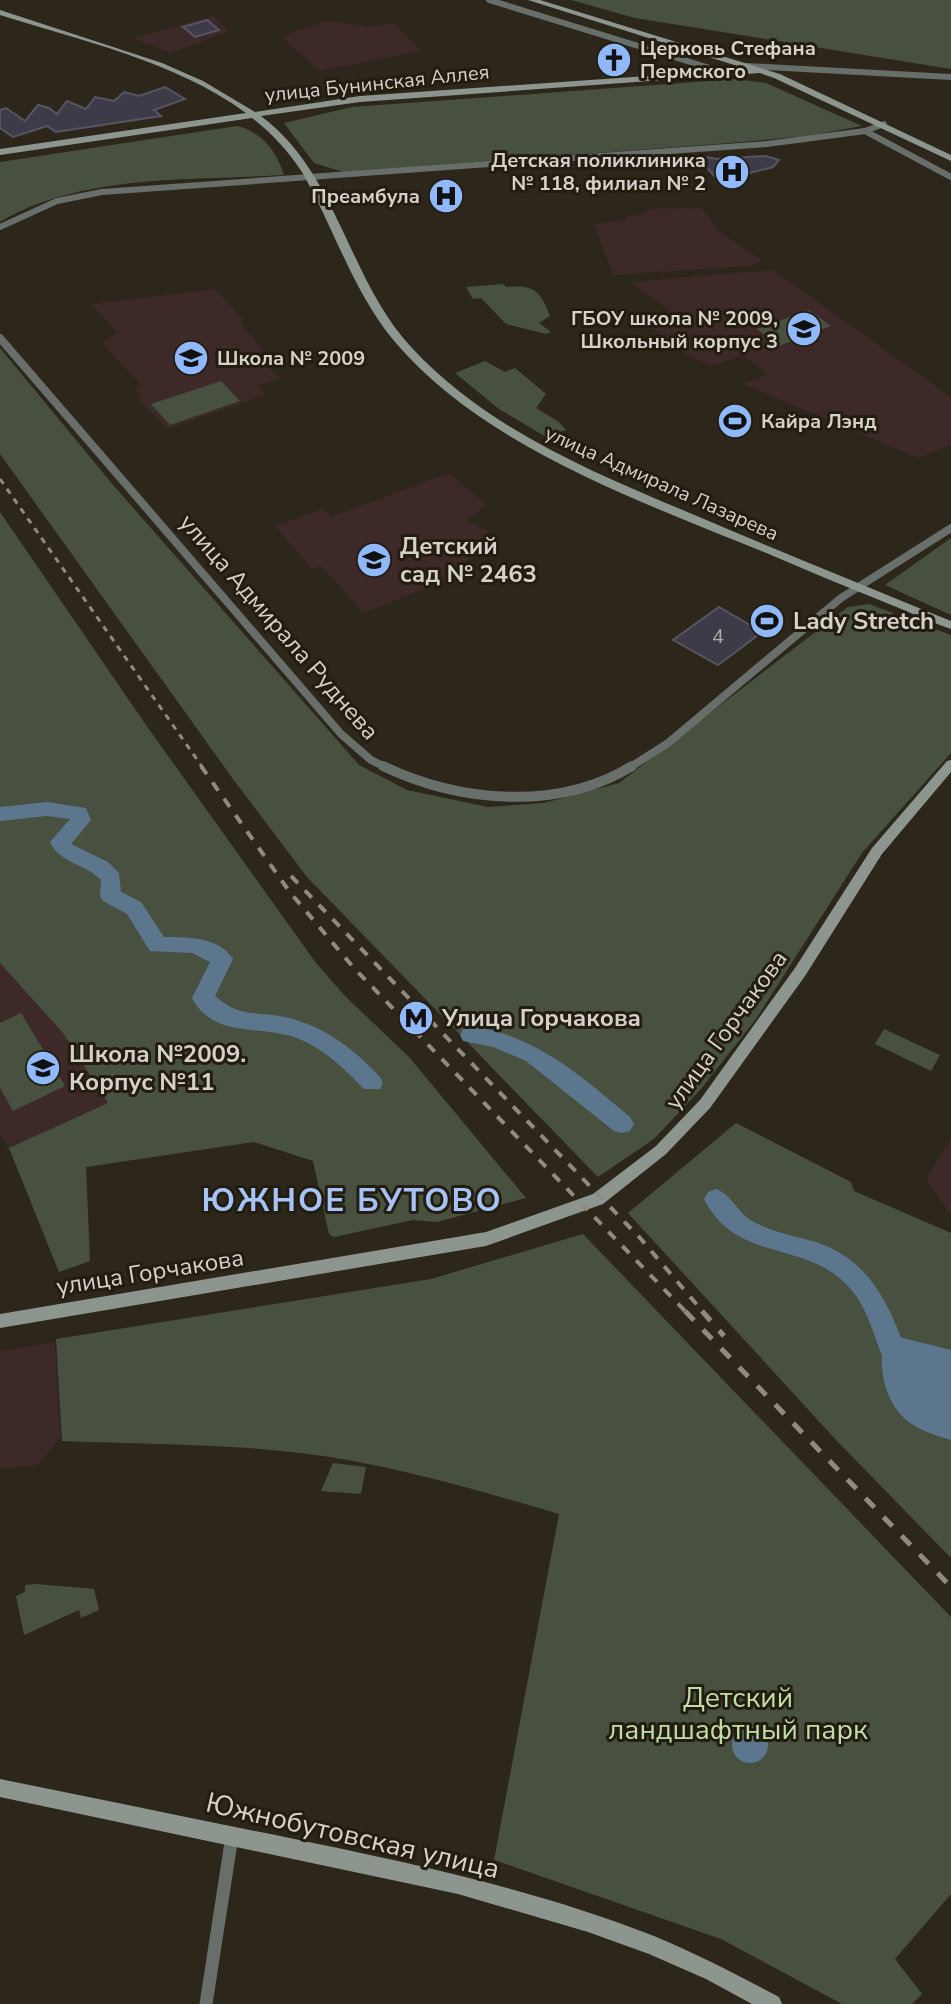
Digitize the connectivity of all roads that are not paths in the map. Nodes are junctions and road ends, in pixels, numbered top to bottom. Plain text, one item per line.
1 (489, 0) edge
2 (532, 0) edge
3 (0, 12) edge
4 (707, 54) junction
5 (696, 64) junction
6 (744, 66) junction
7 (712, 69) junction
8 (760, 71) junction
9 (819, 71) junction
10 (726, 73) junction
11 (690, 75) junction
12 (951, 77) edge
13 (806, 82) junction
14 (253, 113) junction
15 (884, 124) junction
16 (865, 131) junction
17 (0, 152) edge
18 (951, 158) edge
19 (309, 177) junction
20 (951, 177) edge
21 (0, 227) edge
22 (0, 338) edge
23 (951, 528) edge
24 (858, 587) junction
25 (951, 625) edge
26 (951, 764) edge
27 (0, 1321) edge
28 (0, 1788) edge
29 (232, 1836) junction
30 (206, 2004) edge
31 (772, 2004) edge

1 - 5 street
2 - 4 street
3 - 14 street, улица Адмирала Лазарева
4 - 6 street
4 - 7 street
5 - 7 street
5 - 11 street
6 - 8 street
6 - 9 street
7 - 10 street
7 - 11 street
8 - 10 street, улица Бунинская Аллея
8 - 13 street
9 - 12 street
9 - 13 street
10 - 11 street, улица Бунинская Аллея
11 - 14 street, улица Бунинская Аллея
13 - 15 street
14 - 17 street, улица Бунинская Аллея
14 - 19 street, улица Адмирала Лазарева
15 - 16 street
15 - 18 street
16 - 19 street
16 - 20 street
19 - 21 street
19 - 24 street, улица Адмирала Лазарева
22 - 24 street, улица Адмирала Руднева
23 - 24 street, улица Адмирала Руднева
24 - 25 street, улица Адмирала Лазарева
26 - 27 street, улица Горчакова
28 - 29 street, Южнобутовская улица
29 - 30 street
29 - 31 street, Южнобутовская улица

